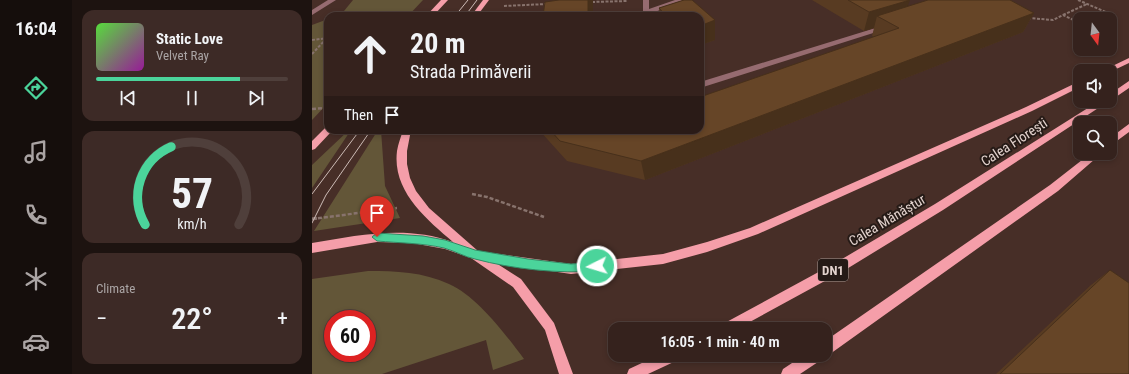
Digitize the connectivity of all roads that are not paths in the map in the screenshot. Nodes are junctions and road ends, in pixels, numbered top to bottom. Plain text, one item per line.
1 (333, 0) edge
2 (445, 0) edge
3 (486, 0) edge
4 (646, 0) edge
5 (682, 0) edge
6 (433, 12) edge
7 (477, 12) edge
8 (643, 12) edge
9 (649, 12) edge
10 (312, 13) edge
11 (894, 25) edge
12 (1129, 60) edge
13 (1117, 66) edge
14 (704, 84) edge
15 (1129, 84) edge
16 (1073, 87) edge
17 (1117, 93) edge
18 (1094, 108) edge
19 (1129, 127) edge
20 (324, 134) edge
21 (406, 134) edge
22 (1117, 137) edge
23 (312, 147) edge
24 (1088, 160) edge
25 (939, 207) joint
26 (312, 248) edge
27 (475, 255) junction
28 (738, 322) edge
29 (832, 344) edge
30 (658, 362) edge
31 (806, 362) edge
32 (566, 374) edge
33 (634, 374) edge
34 (788, 374) edge

1 - 10 street
2 - 6 main road
3 - 7 main road
4 - 8 street
5 - 9 street
11 - 14 street
12 - 13 main road
15 - 17 main road
16 - 27 main road
18 - 25 main road, Calea Florești / DN1
19 - 22 main road
20 - 23 main road
21 - 27 main road
24 - 29 main road
25 - 28 main road, Calea Mănăștur / DN1
26 - 27 main road
27 - 32 main road
30 - 33 main road
31 - 34 main road

